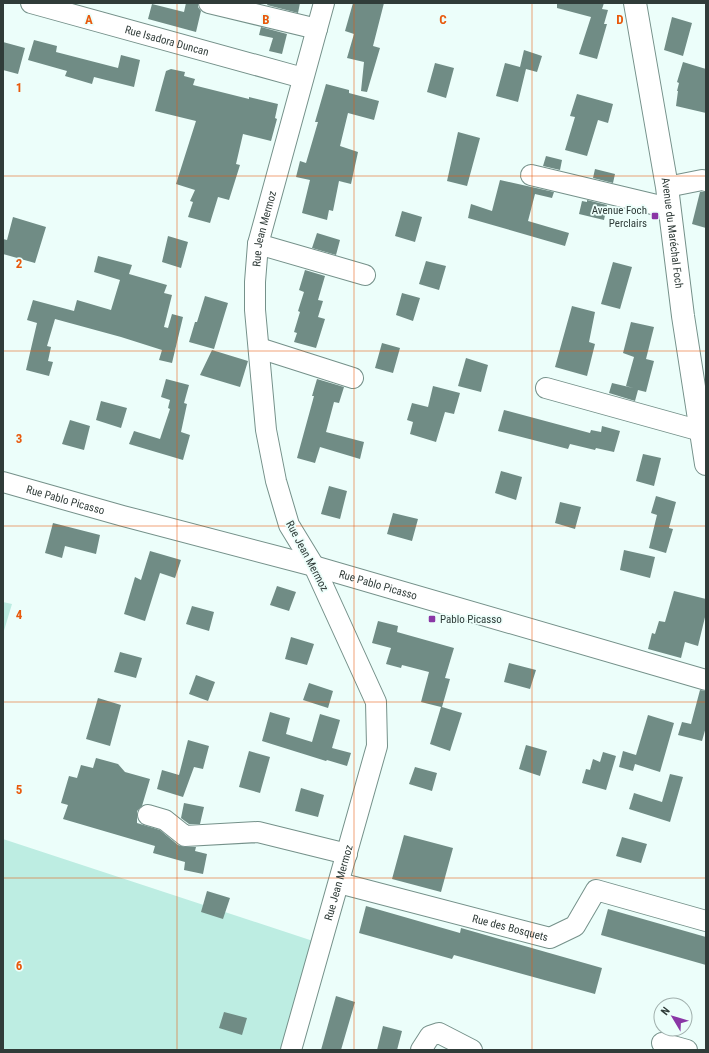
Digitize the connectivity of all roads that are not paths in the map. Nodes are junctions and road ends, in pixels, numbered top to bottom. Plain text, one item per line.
1 (31, 3) edge
2 (209, 3) edge
3 (324, 3) edge
4 (635, 3) edge
5 (317, 30) junction
6 (303, 78) junction
7 (531, 175) dead end
8 (706, 181) edge
9 (666, 187) junction
10 (669, 208) junction
11 (258, 244) junction
12 (365, 275) dead end
13 (259, 348) junction
14 (353, 378) dead end
15 (546, 388) dead end
16 (701, 431) junction
17 (706, 464) edge
18 (3, 482) edge
19 (314, 566) junction
20 (706, 680) edge
21 (148, 815) dead end
22 (347, 854) junction
23 (338, 884) junction
24 (706, 921) edge
25 (662, 1043) dead end
26 (292, 1050) edge
27 (421, 1050) edge
28 (472, 1050) edge
29 (687, 1050) edge

1 - 6 street, Rue Isadora Duncan
2 - 5 street
3 - 5 street, Rue Jean Mermoz
4 - 9 main road, Avenue du Maréchal Foch
5 - 6 street, Rue Jean Mermoz
6 - 11 street, Rue Jean Mermoz
7 - 10 street
8 - 9 street
9 - 10 main road, Avenue du Maréchal Foch
10 - 16 main road, Avenue du Maréchal Foch
11 - 12 street
11 - 13 street, Rue Jean Mermoz
13 - 14 street
13 - 19 street, Rue Jean Mermoz
15 - 16 street
16 - 17 main road, Avenue du Maréchal Foch
18 - 19 street, Rue Pablo Picasso
19 - 20 street, Rue Pablo Picasso
19 - 22 street, Rue Jean Mermoz
21 - 22 street
22 - 23 street, Rue Jean Mermoz
23 - 24 street, Rue des Bosquets
23 - 26 street, Rue Jean Mermoz
25 - 29 street
27 - 28 street

